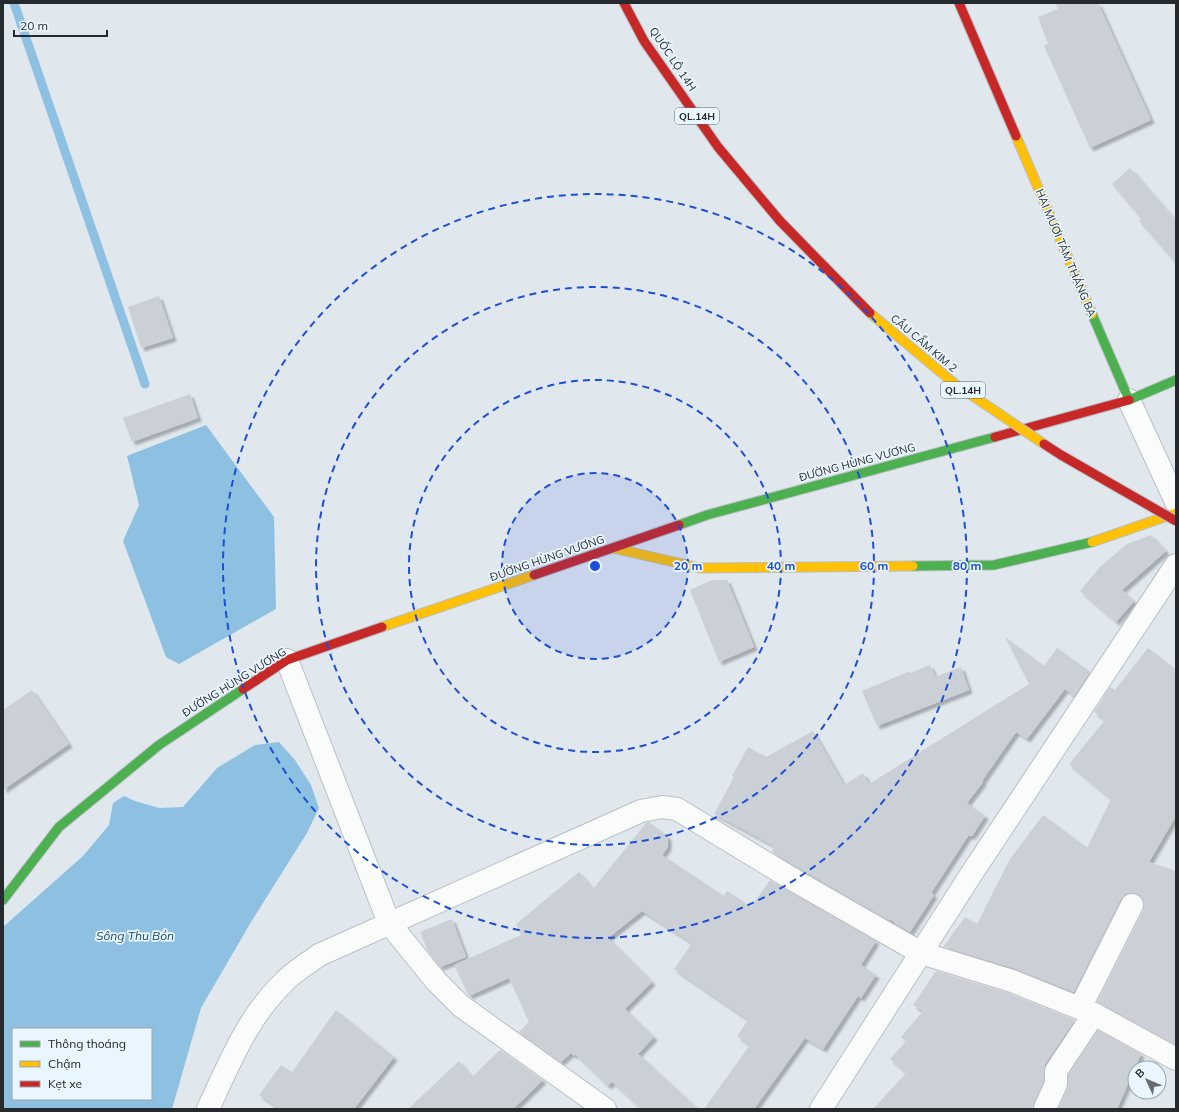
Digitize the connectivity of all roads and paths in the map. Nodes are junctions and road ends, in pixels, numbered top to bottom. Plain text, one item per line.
1 (624, 3) edge
2 (959, 3) edge
3 (780, 221) joint
4 (1176, 380) edge
5 (1129, 400) junction
6 (1176, 502) edge
7 (1176, 513) edge
8 (1176, 521) edge
9 (613, 548) junction
10 (1176, 566) edge
11 (287, 660) junction
12 (3, 900) edge
13 (1132, 905) dead end
14 (389, 923) junction
15 (922, 953) junction
16 (1087, 1011) junction
17 (1176, 1059) edge
18 (1045, 1108) dead end
19 (208, 1109) edge
20 (605, 1109) edge
21 (821, 1109) edge

1 - 3 main road, QUỐC LỘ 14H / QL.14H
2 - 5 main road, HAI MƯƠI TÁM THÁNG BA
3 - 8 main road, CẦU CẨM KIM 2 / QL.14H, bridge
4 - 5 main road, ĐƯỜNG HÙNG VƯƠNG
5 - 6 street, HAI MƯƠI TÁM THÁNG BA
5 - 9 main road, ĐƯỜNG HÙNG VƯƠNG
7 - 9 main road
9 - 11 main road, ĐƯỜNG HÙNG VƯƠNG
10 - 15 street
11 - 12 main road, ĐƯỜNG HÙNG VƯƠNG
11 - 14 street
13 - 16 street
14 - 15 street
14 - 19 street
14 - 20 street
15 - 16 street
15 - 21 street
16 - 17 street
16 - 18 street

